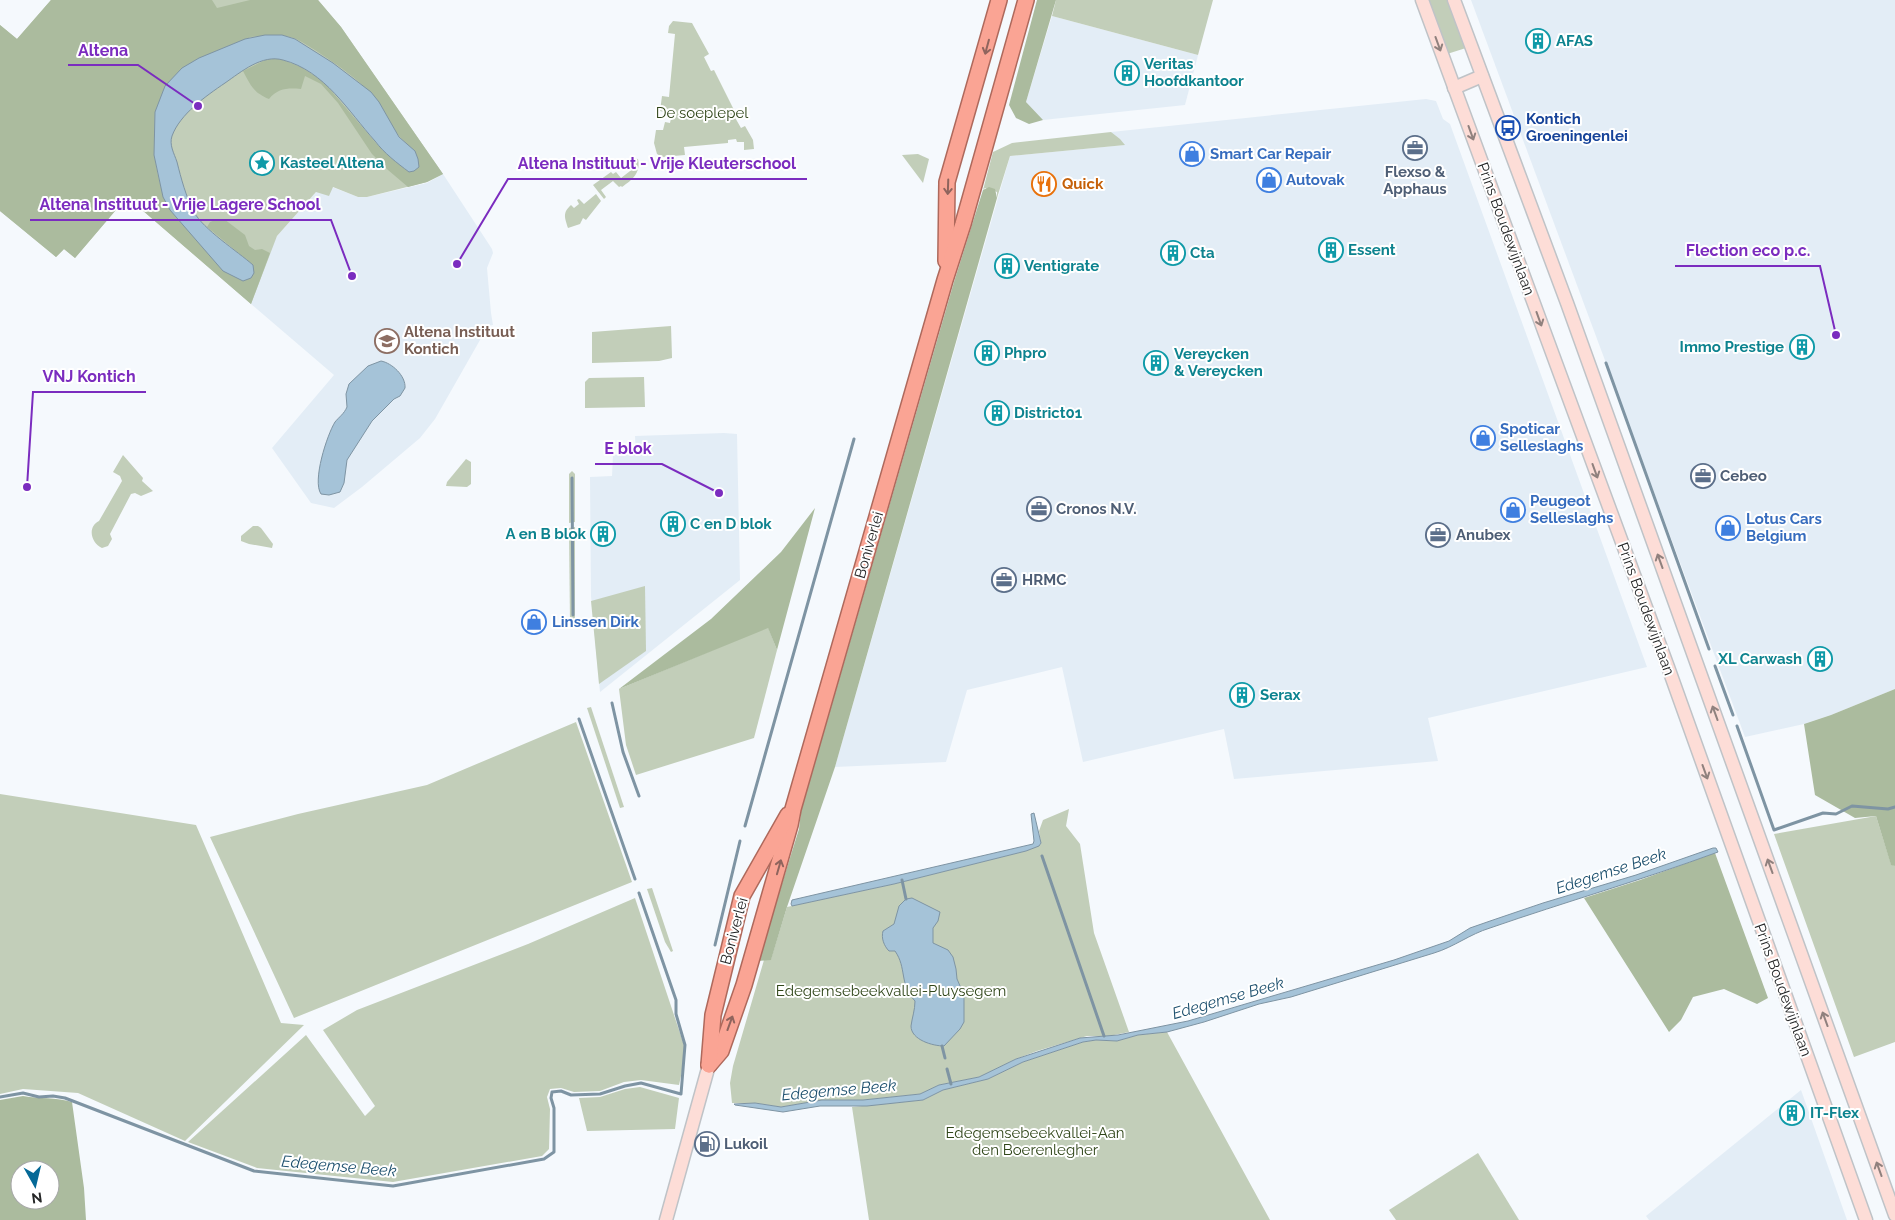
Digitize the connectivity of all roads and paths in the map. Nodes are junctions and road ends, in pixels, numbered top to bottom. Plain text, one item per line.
1 (1000, 0) edge
2 (1026, 0) edge
3 (1422, 0) edge
4 (1454, 0) edge
5 (1482, 76) junction
6 (1454, 88) junction
7 (946, 280) junction
8 (793, 809) junction
9 (709, 1065) junction
10 (1895, 1215) edge
11 (666, 1220) edge
12 (1866, 1220) edge

1 -> 7 highway, Boniverlei
2 - 7 highway, Boniverlei
3 -> 6 main road, Prins Boudewijnlaan
4 - 5 main road, Prins Boudewijnlaan
5 - 6 main road
10 -> 5 main road, Prins Boudewijnlaan
6 -> 12 main road, Prins Boudewijnlaan
7 - 8 highway, Boniverlei
9 -> 8 highway, Boniverlei
8 - 9 highway, Boniverlei
9 - 11 main road, Boniverlei

